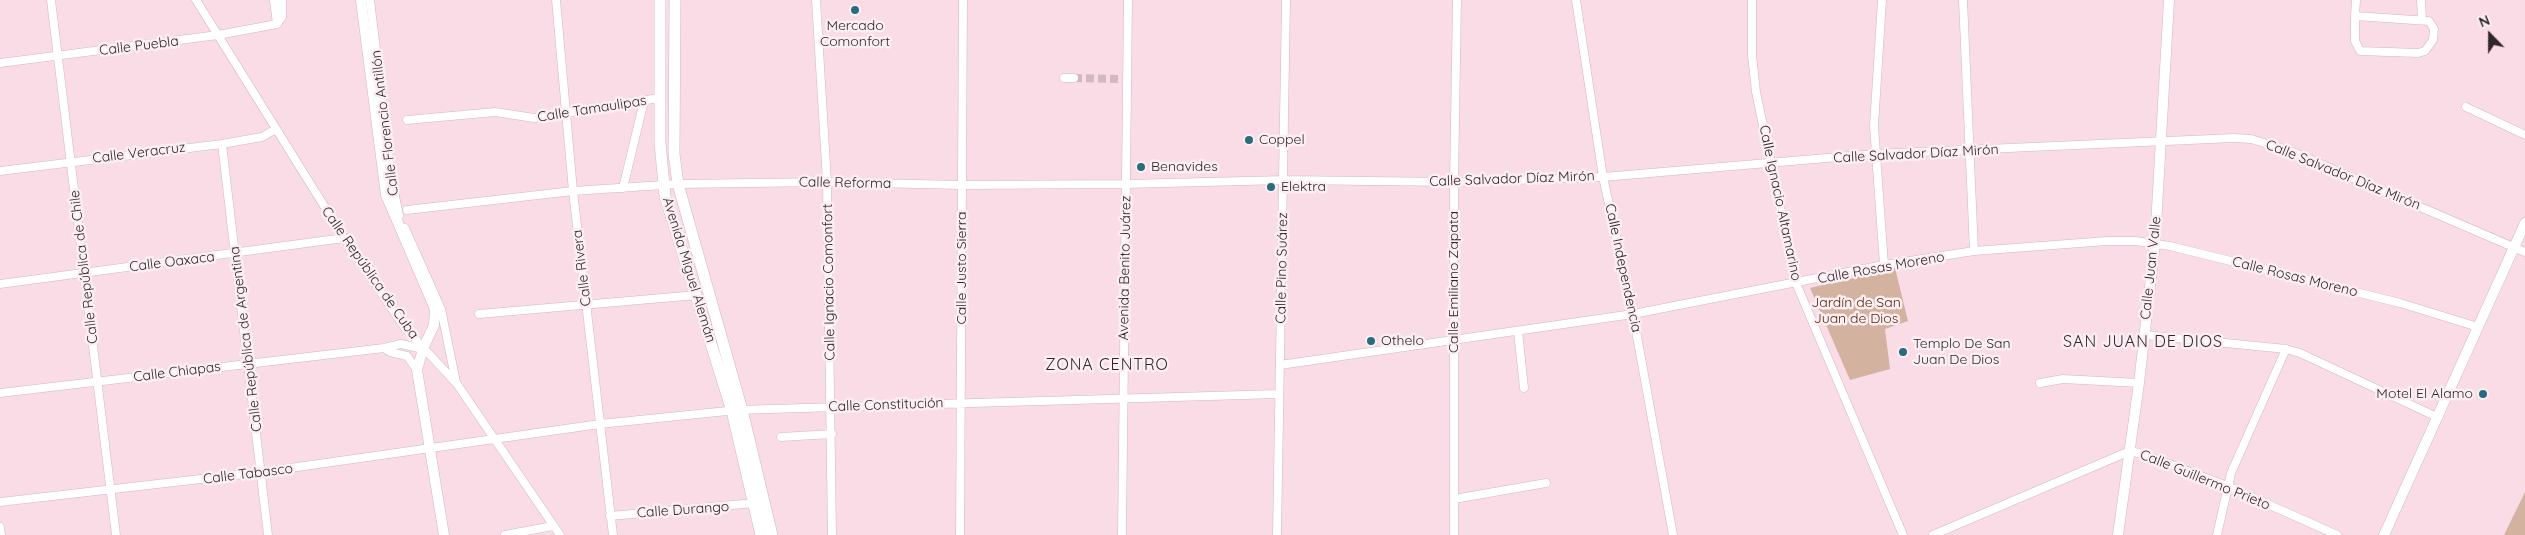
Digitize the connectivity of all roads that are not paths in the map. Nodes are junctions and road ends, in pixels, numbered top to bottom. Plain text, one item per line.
1 (51, 0) edge
2 (196, 0) edge
3 (274, 0) edge
4 (282, 0) edge
5 (361, 0) edge
6 (370, 0) edge
7 (556, 0) edge
8 (660, 0) edge
9 (675, 0) edge
10 (816, 0) edge
11 (963, 0) edge
12 (1128, 0) edge
13 (1286, 0) edge
14 (1457, 0) edge
15 (1576, 0) edge
16 (1752, 0) edge
17 (1882, 0) edge
18 (1962, 0) edge
19 (2169, 0) edge
20 (2356, 0) edge
21 (2421, 0) edge
22 (2355, 16) junction
23 (2422, 20) junction
24 (277, 24) junction
25 (218, 35) junction
26 (58, 56) junction
27 (0, 63) edge
28 (1064, 78) dead end
29 (1074, 78) tunnel mouth
30 (659, 98) junction
31 (644, 101) junction
32 (2466, 107) dead end
33 (566, 112) junction
34 (407, 120) dead end
35 (276, 129) junction
36 (2525, 135) edge
37 (2162, 142) junction
38 (222, 144) junction
39 (1969, 151) junction
40 (1874, 154) junction
41 (71, 161) junction
42 (1770, 164) junction
43 (0, 171) edge
44 (1603, 177) junction
45 (1284, 180) junction
46 (826, 182) junction
47 (1454, 182) junction
48 (678, 184) junction
49 (1126, 184) junction
50 (962, 185) junction
51 (664, 186) junction
52 (623, 188) junction
53 (573, 191) junction
54 (407, 210) dead end
55 (2525, 223) edge
56 (344, 238) junction
57 (2155, 243) junction
58 (2515, 247) junction
59 (1974, 251) junction
60 (2525, 252) edge
61 (236, 254) junction
62 (1884, 265) junction
63 (84, 274) junction
64 (0, 284) edge
65 (1796, 284) junction
66 (697, 295) junction
67 (587, 305) junction
68 (479, 314) dead end
69 (1633, 314) junction
70 (2478, 327) junction
71 (1518, 331) junction
72 (2145, 335) junction
73 (1454, 340) junction
74 (384, 348) junction
75 (423, 348) junction
76 (2286, 349) junction
77 (249, 364) junction
78 (1280, 365) junction
79 (417, 370) junction
80 (97, 382) junction
81 (2040, 383) dead end
82 (2139, 383) junction
83 (457, 384) junction
84 (1524, 388) dead end
85 (0, 394) edge
86 (1278, 394) junction
87 (1123, 398) junction
88 (960, 403) junction
89 (831, 407) junction
90 (737, 410) junction
91 (2437, 417) junction
92 (600, 424) junction
93 (832, 434) junction
94 (781, 437) dead end
95 (496, 440) junction
96 (430, 450) junction
97 (2130, 451) junction
98 (262, 472) junction
99 (1546, 483) dead end
100 (2227, 486) junction
101 (110, 490) junction
102 (1454, 499) junction
103 (0, 502) edge
104 (755, 503) junction
105 (610, 516) junction
106 (552, 526) junction
107 (0, 527) edge
108 (1, 535) edge
109 (116, 535) edge
110 (268, 535) edge
111 (444, 535) edge
112 (505, 535) edge
113 (560, 535) edge
114 (613, 535) edge
115 (761, 535) edge
116 (772, 535) edge
117 (832, 535) edge
118 (960, 535) edge
119 (1122, 535) edge
120 (1277, 535) edge
121 (1454, 535) edge
122 (1673, 535) edge
123 (1902, 535) edge
124 (1934, 535) edge
125 (2118, 535) edge
126 (2217, 535) edge
127 (2337, 535) edge
128 (2384, 535) edge

1 - 26 street, Calle República de Chile
2 - 25 street, Calle República de Cuba
3 - 24 street
4 - 24 street
5 - 75 street, Calle Florencio Antillón
6 - 83 street, Calle Florencio Antillón
7 - 33 street, Calle Rivera
8 - 30 main road, Avenida Miguel Alemán
9 - 48 main road, Avenida Miguel Alemán
10 - 46 street, Calle Ignacio Comonfort
11 - 50 street, Calle Justo Sierra
12 - 49 street, Avenida Benito Juárez
13 - 45 street, Calle Pino Suárez
14 - 47 street, Calle Emiliano Zapata
15 - 44 street, Calle Independencia
16 - 42 street, Calle Ignacio Altamarino
17 - 40 street
18 - 39 street
19 - 37 street, Calle Juan Valle
20 - 22 street
21 - 23 street
22 - 23 street
22 - 23 street
24 - 25 street, Calle Puebla
25 - 26 street, Calle Puebla
25 - 35 street, Calle República de Cuba
26 - 27 street, Calle Puebla
26 - 41 street, Calle República de Chile
28 - 29 street
30 - 31 street, Calle Tamaulipas
30 - 51 main road, Avenida Miguel Alemán
31 - 33 street, Calle Tamaulipas
31 - 52 street
32 - 36 street
33 - 34 street, Calle Tamaulipas
33 - 53 street, Calle Rivera
35 - 38 street, Calle Veracruz
35 - 56 street, Calle República de Cuba
37 - 39 street, Calle Salvador Díaz Mirón
37 - 57 street, Calle Juan Valle
37 - 58 street, Calle Salvador Díaz Mirón
38 - 41 street, Calle Veracruz
38 - 61 street, Calle República de Argentina
39 - 40 street, Calle Salvador Díaz Mirón
39 - 59 street
40 - 42 street, Calle Salvador Díaz Mirón
40 - 62 street
41 - 43 street, Calle Veracruz
41 - 63 street, Calle República de Chile
42 - 44 street, Calle Salvador Díaz Mirón
42 - 65 street, Calle Ignacio Altamarino
44 - 47 street, Calle Salvador Díaz Mirón
44 - 69 street, Calle Independencia
45 - 47 street, Calle Salvador Díaz Mirón
45 - 49 street, Calle Reforma
45 - 78 street, Calle Pino Suárez
46 - 48 street, Calle Reforma
46 - 50 street, Calle Reforma
46 - 89 street, Calle Ignacio Comonfort
47 - 73 street, Calle Emiliano Zapata
48 - 51 street, Calle Reforma
48 - 90 main road, Avenida Miguel Alemán
49 - 50 street, Calle Reforma
49 - 87 street, Avenida Benito Juárez
50 - 88 street, Calle Justo Sierra
51 - 52 street, Calle Reforma
51 - 66 main road, Avenida Miguel Alemán
52 - 53 street, Calle Reforma
53 - 54 street, Calle Reforma
53 - 67 street, Calle Rivera
55 - 58 street
56 - 61 street, Calle Oaxaca
56 - 75 street, Calle República de Cuba
57 - 59 street, Calle Rosas Moreno
57 - 70 street, Calle Rosas Moreno
57 - 72 street, Calle Juan Valle
58 - 60 street, Calle Salvador Díaz Mirón
58 - 70 street
59 - 62 street, Calle Rosas Moreno
61 - 63 street, Calle Oaxaca
61 - 77 street, Calle República de Argentina
62 - 65 street, Calle Rosas Moreno
63 - 64 street, Calle Oaxaca
63 - 80 street, Calle República de Chile
65 - 69 street, Calle Rosas Moreno
65 - 123 street, Calle Ignacio Altamarino
66 - 67 street
66 - 90 main road, Avenida Miguel Alemán
67 - 68 street
67 - 92 street, Calle Rivera
69 - 71 street, Calle Rosas Moreno
69 - 122 street, Calle Independencia
70 - 91 street
71 - 73 street, Calle Rosas Moreno
71 - 84 street
72 - 76 street
72 - 82 street, Calle Juan Valle
73 - 78 street, Calle Rosas Moreno
73 - 102 street, Calle Emiliano Zapata
74 - 75 street, Calle Chiapas
74 - 77 street, Calle Chiapas
74 - 79 street, Calle Chiapas
75 - 79 street, Calle Florencio Antillón
75 - 83 street, Calle República de Cuba
76 - 91 street
76 - 100 street
77 - 80 street, Calle Chiapas
77 - 98 street, Calle República de Argentina
78 - 86 street, Calle Pino Suárez
79 - 96 street
80 - 85 street, Calle Chiapas
80 - 101 street, Calle República de Chile
81 - 82 street
82 - 97 street, Calle Juan Valle
83 - 95 street, Calle República de Cuba
86 - 87 street, Calle Constitución
86 - 120 street, Calle Pino Suárez
87 - 88 street, Calle Constitución
87 - 119 street, Avenida Benito Juárez
88 - 89 street, Calle Constitución
88 - 118 street, Calle Justo Sierra
89 - 90 street, Calle Constitución
89 - 93 street, Calle Ignacio Comonfort
90 - 92 street, Calle Constitución
90 - 104 main road, Avenida Miguel Alemán
90 - 116 main road, Avenida Miguel Alemán
91 - 128 street
92 - 95 street, Calle Constitución
92 - 105 street, Calle Rivera
93 - 94 street
93 - 117 street, Calle Ignacio Comonfort
95 - 96 street, Calle Tabasco
95 - 106 street, Calle República de Cuba
96 - 98 street, Calle Tabasco
96 - 111 street
97 - 100 street, Calle Guillermo Prieto
97 - 124 street, Calle Guillermo Prieto
97 - 125 street, Calle Juan Valle
98 - 101 street, Calle Tabasco
98 - 110 street, Calle República de Argentina
99 - 102 street
100 - 126 street
100 - 127 street, Calle Guillermo Prieto
101 - 103 street, Calle Tabasco
101 - 109 street, Calle República de Chile
102 - 121 street, Calle Emiliano Zapata
104 - 105 street, Calle Durango
104 - 115 main road, Avenida Miguel Alemán
105 - 114 street, Calle Rivera
106 - 112 street
106 - 113 street, Calle República de Cuba
107 - 108 street

